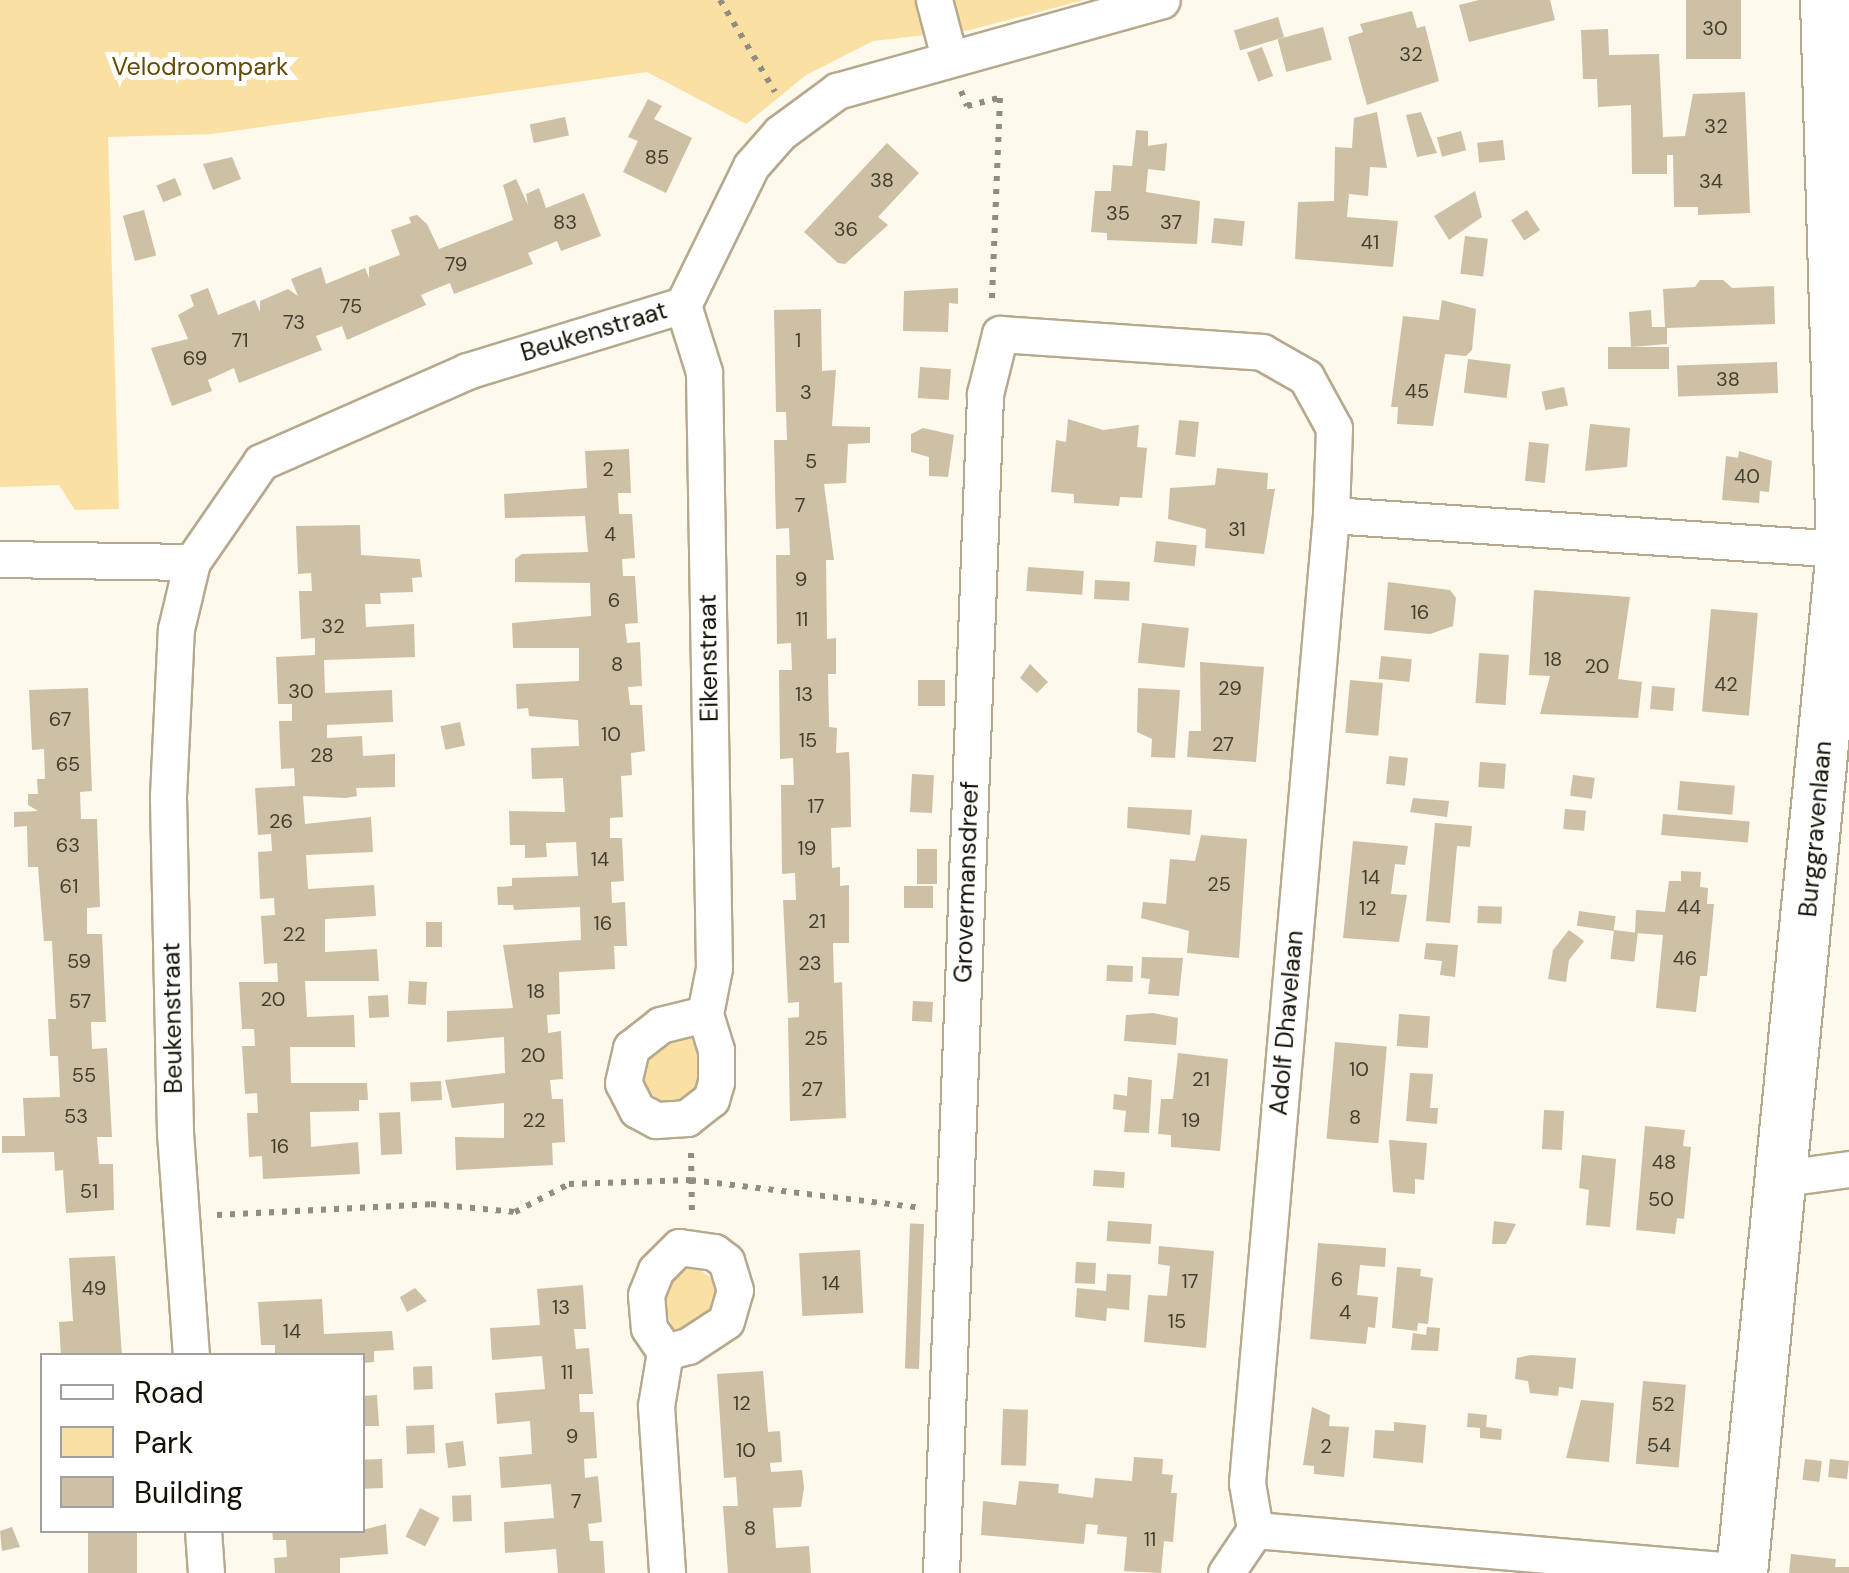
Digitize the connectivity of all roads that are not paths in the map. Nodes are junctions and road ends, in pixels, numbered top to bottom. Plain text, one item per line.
1 (934, 0) edge
2 (1162, 0) edge
3 (1826, 0) edge
4 (949, 57) junction
5 (684, 304) junction
6 (1140, 341) joint
7 (1330, 516) junction
8 (1842, 549) junction
9 (0, 559) edge
10 (192, 562) junction
11 (705, 1014) junction
12 (1849, 1169) edge
13 (1784, 1178) junction
14 (665, 1352) junction
15 (191, 1353) edge
16 (1255, 1530) junction
17 (203, 1533) edge
18 (1742, 1572) edge
19 (206, 1573) edge
20 (667, 1573) edge
21 (940, 1573) edge
22 (1226, 1573) edge

1 - 4 street
2 - 4 street
3 - 8 main road, Burggravenlaan
4 - 5 street, Beukenstraat
5 - 10 street, Beukenstraat
5 - 11 street, Eikenstraat
6 - 7 street, Adolf Dhavelaan
6 - 21 street, Grovermansdreef
7 - 8 street
7 - 16 street, Adolf Dhavelaan
8 - 13 main road, Burggravenlaan
9 - 10 street
10 - 15 street, Beukenstraat
11 - 11 street, Eikenstraat
12 - 13 street
13 - 18 main road, Burggravenlaan
14 - 14 street
14 - 20 street
16 - 18 street
16 - 22 street
17 - 19 street

